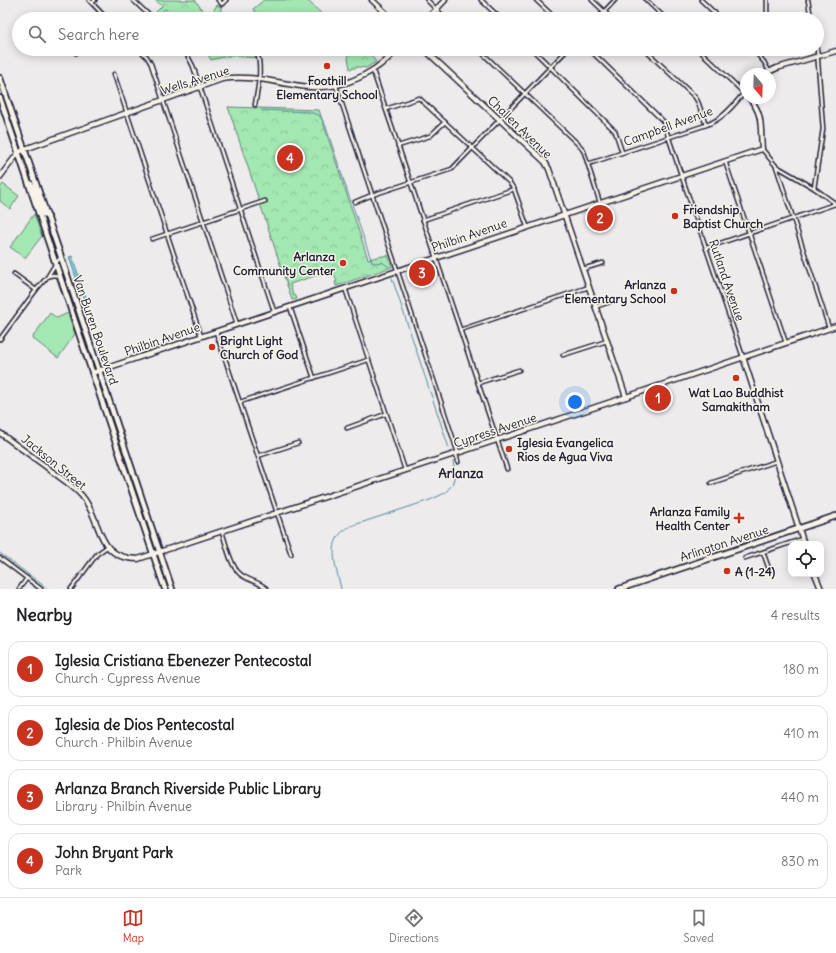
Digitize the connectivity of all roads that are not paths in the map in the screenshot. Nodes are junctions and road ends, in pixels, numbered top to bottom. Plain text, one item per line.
1 (89, 0) edge
2 (95, 0) edge
3 (133, 0) edge
4 (218, 0) edge
5 (226, 0) edge
6 (372, 0) edge
7 (427, 0) edge
8 (445, 0) edge
9 (481, 0) edge
10 (536, 0) edge
11 (592, 0) edge
12 (615, 0) edge
13 (646, 0) edge
14 (701, 0) edge
15 (767, 0) edge
16 (808, 0) edge
17 (92, 3) junction
18 (436, 9) junction
19 (604, 11) joint
20 (100, 12) edge
21 (146, 12) edge
22 (385, 12) edge
23 (433, 12) edge
24 (439, 12) edge
25 (494, 12) edge
26 (549, 12) edge
27 (659, 12) edge
28 (714, 12) edge
29 (767, 12) edge
30 (810, 12) edge
31 (836, 51) edge
32 (824, 54) edge
33 (146, 56) edge
34 (188, 56) edge
35 (259, 56) edge
36 (391, 56) edge
37 (431, 56) edge
38 (485, 56) edge
39 (539, 56) edge
40 (561, 56) edge
41 (595, 56) edge
42 (651, 56) edge
43 (705, 56) edge
44 (759, 56) edge
45 (818, 56) joint
46 (551, 67) junction
47 (767, 68) edge
48 (776, 69) edge
49 (373, 71) junction
50 (114, 74) dead end
51 (0, 78) edge
52 (259, 78) junction
53 (336, 86) junction
54 (200, 87) junction
55 (740, 88) edge
56 (525, 94) junction
57 (0, 98) edge
58 (740, 98) edge
59 (163, 100) junction
60 (754, 104) edge
61 (255, 105) dead end
62 (386, 108) junction
63 (127, 113) junction
64 (500, 120) junction
65 (445, 122) junction
66 (706, 125) junction
67 (669, 138) junction
68 (398, 146) junction
69 (25, 148) junction
70 (472, 148) junction
71 (762, 149) junction
72 (18, 153) junction
73 (623, 153) junction
74 (725, 161) junction
75 (588, 164) junction
76 (776, 166) junction
77 (682, 175) junction
78 (0, 177) edge
79 (28, 181) junction
80 (410, 183) junction
81 (814, 188) junction
82 (514, 189) junction
83 (372, 195) junction
84 (265, 201) dead end
85 (355, 202) dead end
86 (600, 203) junction
87 (836, 205) edge
88 (241, 209) junction
89 (565, 214) junction
90 (48, 218) junction
91 (793, 218) junction
92 (423, 220) junction
93 (204, 222) junction
94 (527, 226) junction
95 (749, 233) junction
96 (167, 234) junction
97 (152, 239) dead end
98 (706, 248) junction
99 (61, 257) junction
100 (436, 257) junction
101 (56, 263) junction
102 (603, 263) dead end
103 (583, 269) junction
104 (397, 270) junction
105 (14, 274) dead end
106 (48, 276) junction
107 (61, 277) junction
108 (589, 287) junction
109 (344, 288) junction
110 (36, 290) junction
111 (615, 300) dead end
112 (290, 306) junction
113 (595, 307) junction
114 (274, 311) junction
115 (237, 324) junction
116 (836, 326) edge
117 (829, 328) junction
118 (460, 330) junction
119 (216, 331) junction
120 (201, 336) junction
121 (0, 339) edge
122 (607, 340) junction
123 (786, 343) junction
124 (563, 355) dead end
125 (743, 357) junction
126 (368, 360) junction
127 (99, 370) junction
128 (519, 370) dead end
129 (92, 373) junction
130 (314, 378) junction
131 (478, 383) junction
132 (626, 397) junction
133 (240, 402) junction
134 (386, 414) junction
135 (347, 428) dead end
136 (0, 433) edge
137 (497, 440) junction
138 (298, 443) dead end
139 (457, 453) junction
140 (258, 456) junction
141 (777, 461) junction
142 (458, 462) dead end
143 (130, 464) junction
144 (123, 466) junction
145 (507, 469) dead end
146 (405, 470) junction
147 (711, 483) dead end
148 (277, 512) junction
149 (836, 516) edge
150 (799, 529) junction
151 (222, 531) junction
152 (802, 539) joint
153 (106, 547) junction
154 (763, 552) junction
155 (160, 553) junction
156 (290, 554) dead end
157 (153, 555) junction
158 (0, 558) edge
159 (745, 558) dead end
160 (769, 569) dead end
161 (816, 577) edge
162 (27, 578) junction
163 (19, 589) edge
164 (41, 589) edge
165 (70, 589) edge
166 (165, 589) edge
167 (172, 589) edge
168 (267, 589) edge
169 (619, 589) edge
170 (821, 589) edge

1 - 17 street
2 - 17 street
3 - 21 street
4 - 5 street
6 - 22 street
7 - 18 street
8 - 18 street
9 - 25 street
10 - 26 street
11 - 19 street
12 - 19 street
13 - 27 street
14 - 28 street
15 - 29 street
16 - 30 street
17 - 20 street
18 - 23 street
18 - 24 street
31 - 32 street
33 - 59 street
34 - 54 street
35 - 52 street
36 - 49 street, Wells Avenue
37 - 64 street, Challen Avenue
38 - 56 street
39 - 46 street
40 - 46 street
41 - 67 street, Rutland Avenue
42 - 66 street
43 - 55 street
44 - 47 street
45 - 48 street
45 - 81 street
46 - 56 street
46 - 73 street
49 - 53 street, Wells Avenue
49 - 62 street
50 - 63 street
51 - 69 main road, Van Buren Boulevard
52 - 53 street, Wells Avenue
52 - 54 street, Wells Avenue
52 - 61 street
53 - 83 street
54 - 59 street, Wells Avenue
54 - 88 street
56 - 64 street
56 - 75 street
57 - 72 main road, Van Buren Boulevard
58 - 66 street, Campbell Avenue
59 - 63 street, Wells Avenue
59 - 93 street
60 - 71 street
62 - 65 street
62 - 68 street
63 - 69 street, Wells Avenue
63 - 96 street
64 - 70 street
64 - 89 street, Challen Avenue
65 - 68 street
65 - 70 street
66 - 67 street, Campbell Avenue
67 - 73 street, Campbell Avenue
67 - 77 street, Rutland Avenue
68 - 80 street
69 - 72 street, Wells Avenue
69 - 90 main road, Van Buren Boulevard
70 - 80 street
70 - 82 street
71 - 74 street, Philbin Avenue
71 - 76 street
72 - 78 street, Wells Avenue
72 - 79 main road, Van Buren Boulevard
73 - 75 street, Campbell Avenue
74 - 77 street, Philbin Avenue
74 - 95 street
75 - 86 street
76 - 81 street
76 - 91 street
77 - 86 street, Philbin Avenue
77 - 98 street, Rutland Avenue
79 - 90 main road
79 - 101 main road, Van Buren Boulevard
80 - 83 street
80 - 92 street
81 - 87 street
82 - 92 street
82 - 94 street
83 - 85 street
83 - 104 street
84 - 88 street
86 - 89 street, Philbin Avenue
87 - 91 street
88 - 93 street
88 - 114 street
89 - 94 street, Philbin Avenue
89 - 103 street, Challen Avenue
90 - 99 main road, Van Buren Boulevard
91 - 95 street
91 - 117 street
92 - 100 street
93 - 96 street
93 - 115 street
94 - 100 street, Philbin Avenue
95 - 98 street
95 - 123 street
96 - 97 street
96 - 120 street
98 - 125 street, Rutland Avenue
99 - 101 street
99 - 127 main road, Van Buren Boulevard
100 - 104 street, Philbin Avenue
100 - 118 street
101 - 106 street
101 - 107 main road, Van Buren Boulevard
102 - 103 street
103 - 108 street, Challen Avenue
104 - 109 street, Philbin Avenue
104 - 139 street
105 - 110 street
106 - 107 street
106 - 110 street
107 - 129 main road, Van Buren Boulevard
108 - 113 street, Challen Avenue
108 - 118 street
109 - 112 street, Philbin Avenue
109 - 126 street
110 - 121 street
111 - 113 street
112 - 114 street, Philbin Avenue
112 - 130 street
113 - 122 street, Challen Avenue
114 - 115 street, Philbin Avenue
115 - 119 street, Philbin Avenue
116 - 117 street, Cypress Avenue
117 - 123 street, Cypress Avenue
118 - 131 street
119 - 120 street, Philbin Avenue
119 - 133 street
120 - 127 street, Philbin Avenue
122 - 124 street
122 - 132 street, Challen Avenue
123 - 125 street, Cypress Avenue
125 - 132 street, Cypress Avenue
125 - 141 street, Rutland Avenue
126 - 130 street
126 - 134 street
127 - 129 street, Philbin Avenue
127 - 143 main road, Van Buren Boulevard
128 - 131 street
129 - 144 main road, Van Buren Boulevard
130 - 133 street
131 - 137 street
132 - 137 street, Cypress Avenue
133 - 140 street
134 - 135 street
134 - 146 street
136 - 153 street, Jackson Street
137 - 139 street, Cypress Avenue
137 - 145 street
138 - 140 street
139 - 142 street
139 - 146 street, Cypress Avenue
140 - 148 street
141 - 147 street
141 - 150 street, Rutland Avenue
143 - 144 main road
143 - 155 main road, Van Buren Boulevard
144 - 157 main road, Van Buren Boulevard
146 - 148 street, Cypress Avenue
148 - 151 street, Cypress Avenue
148 - 156 street
149 - 150 main road, Arlington Avenue
150 - 152 street, Rutland Avenue
150 - 169 main road, Arlington Avenue
151 - 155 street, Cypress Avenue
151 - 168 street
152 - 154 street
153 - 157 street
153 - 165 street
154 - 159 street
154 - 160 street
155 - 157 street
155 - 167 main road, Van Buren Boulevard
157 - 166 main road, Van Buren Boulevard
158 - 162 street
161 - 170 street
162 - 163 street
162 - 164 street

